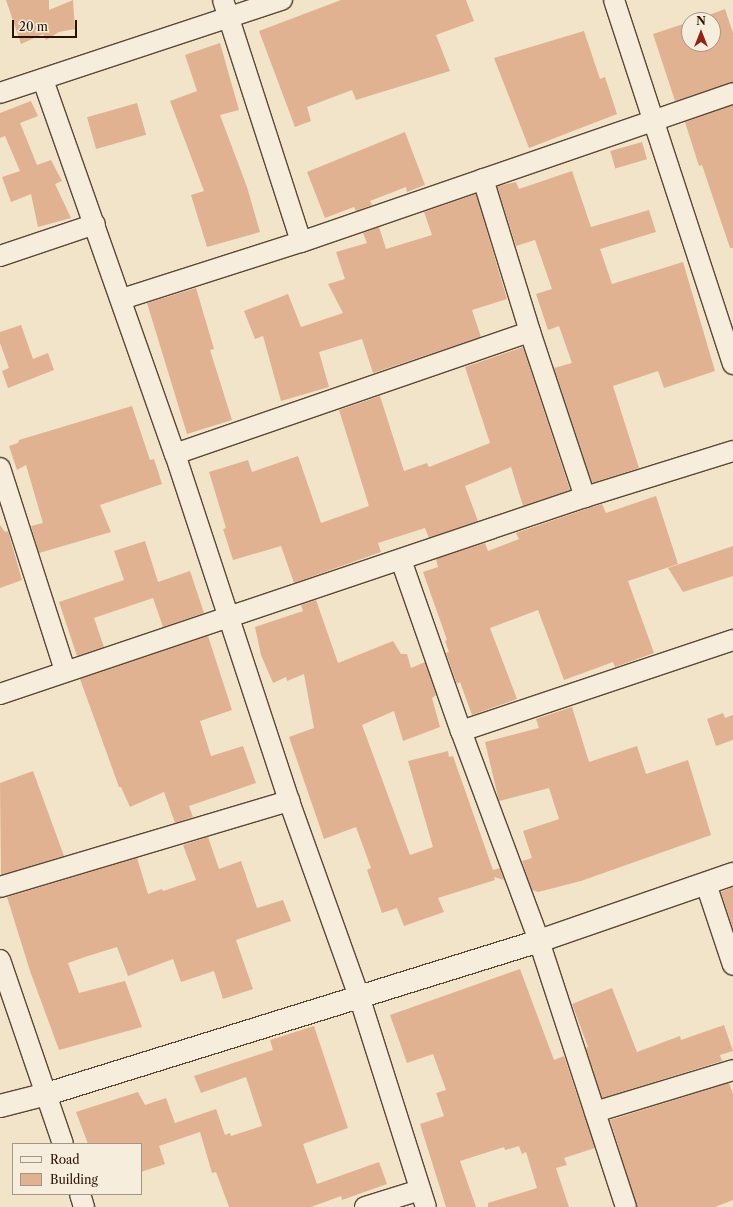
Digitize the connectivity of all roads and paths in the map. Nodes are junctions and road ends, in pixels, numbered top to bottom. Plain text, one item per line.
1 (282, 0) edge
2 (614, 0) edge
3 (226, 8) edge
4 (43, 80) junction
5 (0, 93) edge
6 (733, 93) edge
7 (653, 121) junction
8 (483, 179) junction
9 (95, 224) junction
10 (301, 242) junction
11 (0, 256) edge
12 (122, 299) junction
13 (530, 332) junction
14 (731, 352) edge
15 (733, 451) edge
16 (175, 454) junction
17 (0, 468) edge
18 (585, 497) junction
19 (401, 560) junction
20 (227, 618) junction
21 (733, 640) edge
22 (65, 671) junction
23 (0, 694) edge
24 (460, 731) junction
25 (289, 801) junction
26 (733, 874) edge
27 (706, 884) junction
28 (0, 887) edge
29 (539, 941) junction
30 (0, 960) edge
31 (733, 965) edge
32 (359, 996) junction
33 (733, 1070) edge
34 (47, 1094) junction
35 (0, 1106) edge
36 (595, 1112) junction
37 (64, 1143) edge
38 (80, 1195) edge
39 (423, 1198) edge
40 (84, 1207) edge
41 (365, 1207) edge
42 (626, 1207) edge

1 - 3 street
2 - 7 street
3 - 4 street
3 - 10 street
4 - 5 street
4 - 9 street
6 - 7 street
7 - 8 street
7 - 14 street
8 - 10 street
8 - 13 street
9 - 11 street
9 - 12 street
10 - 12 street
12 - 16 street
13 - 16 street
13 - 18 street
15 - 18 street
16 - 20 street
17 - 22 street
18 - 19 street
19 - 20 street
19 - 24 street
20 - 22 street
20 - 25 street
21 - 24 street
22 - 23 street
24 - 29 street
25 - 28 street
25 - 32 street
26 - 27 street
27 - 29 street
27 - 31 street
29 - 32 street
29 - 36 street
30 - 34 street
32 - 34 street
32 - 39 street
33 - 36 street
34 - 35 street
34 - 37 street
36 - 42 street
38 - 40 street
39 - 41 street

